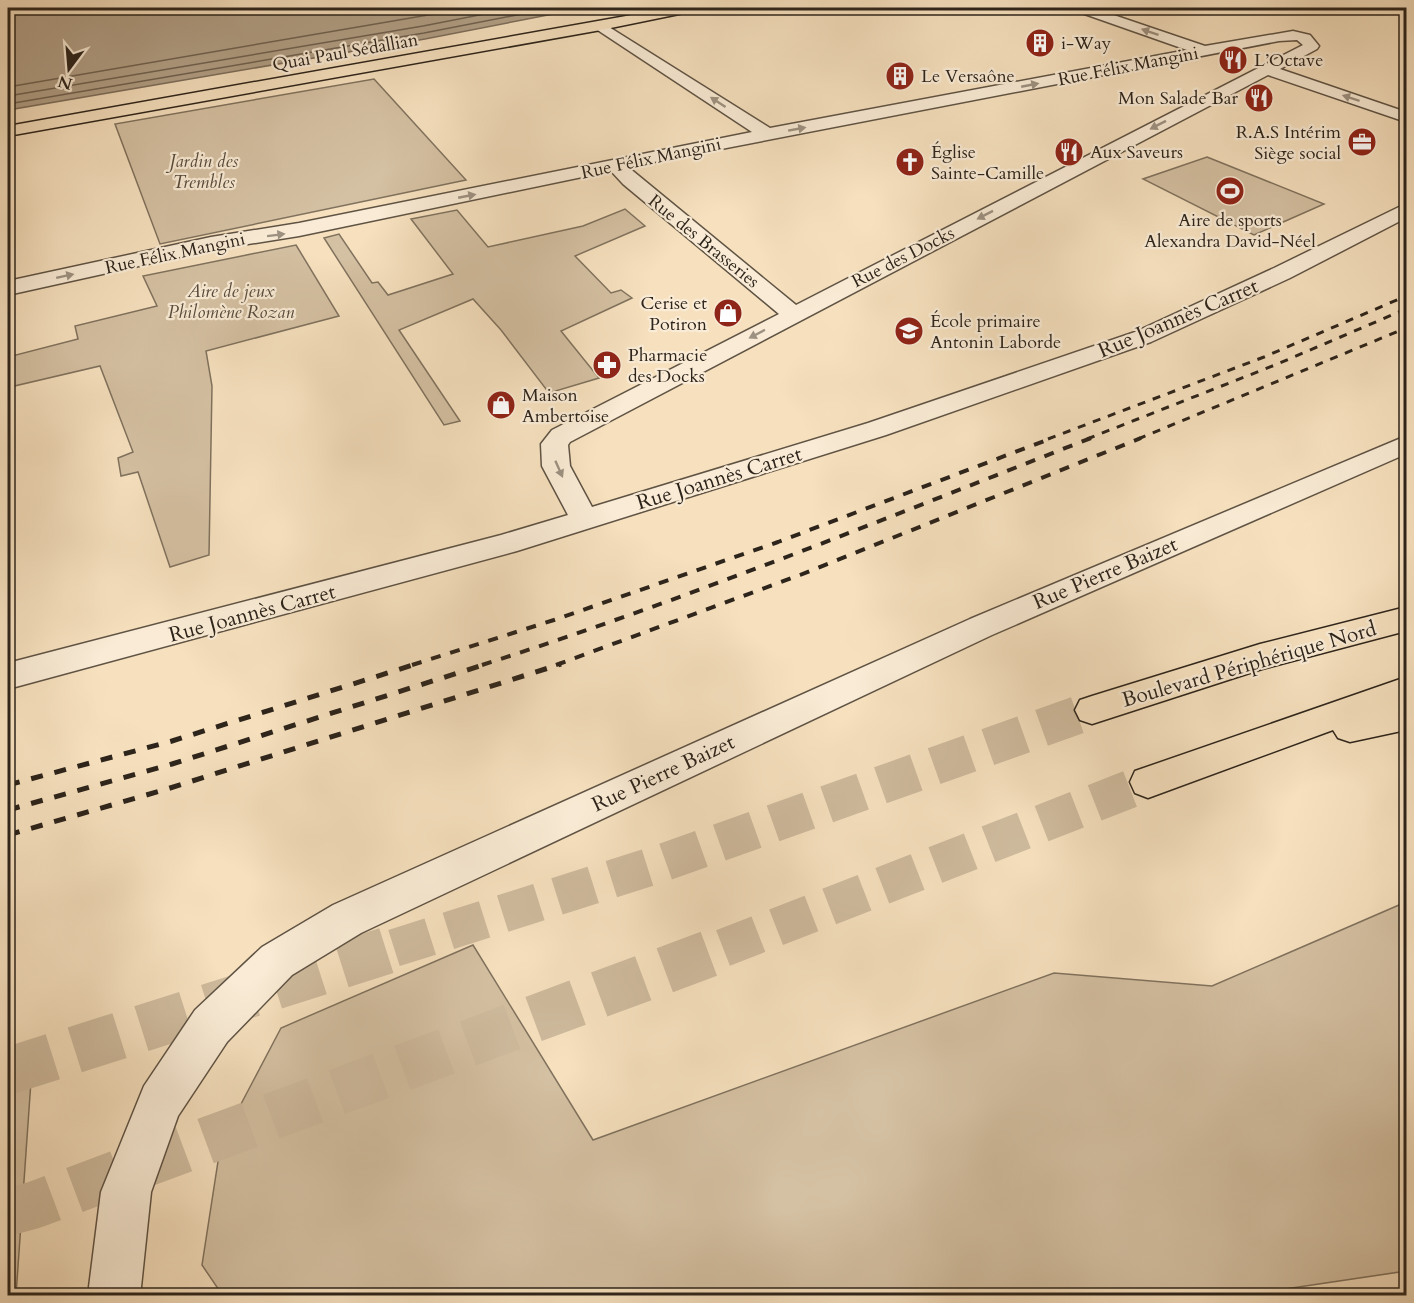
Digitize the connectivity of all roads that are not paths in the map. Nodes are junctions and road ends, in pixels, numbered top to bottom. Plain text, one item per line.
1 (689, 8) edge
2 (1081, 8) edge
3 (601, 26) junction
4 (1297, 34) joint
5 (1206, 51) junction
6 (1266, 69) junction
7 (1407, 117) edge
8 (8, 131) edge
9 (767, 134) junction
10 (616, 165) junction
11 (1407, 211) edge
12 (8, 288) edge
13 (793, 314) junction
14 (1407, 444) edge
15 (585, 520) junction
16 (1407, 619) edge
17 (8, 676) edge
18 (1407, 690) edge
19 (1092, 710) tunnel mouth
20 (1407, 716) edge
21 (1219, 757) junction
22 (1148, 782) tunnel mouth
23 (117, 1296) edge

1 - 3 main road, Quai Paul Sédallian
5 -> 2 street
3 - 8 main road, Quai Paul Sédallian
9 -> 3 street
4 - 5 street, Rue Félix Mangini
4 - 6 street, Rue des Docks
9 -> 5 street, Rue Félix Mangini
7 -> 6 street
6 -> 13 street, Rue des Docks
9 - 10 street, Rue Félix Mangini
12 -> 10 street, Rue Félix Mangini
10 - 13 street, Rue des Brasseries
11 - 15 street, Rue Joannès Carret
13 -> 15 street, Rue des Docks
14 - 23 street, Rue Pierre Baizet
15 - 17 street, Rue Joannès Carret
16 - 19 main road, Boulevard Périphérique Nord
18 - 21 main road
20 - 21 main road
21 - 22 main road

